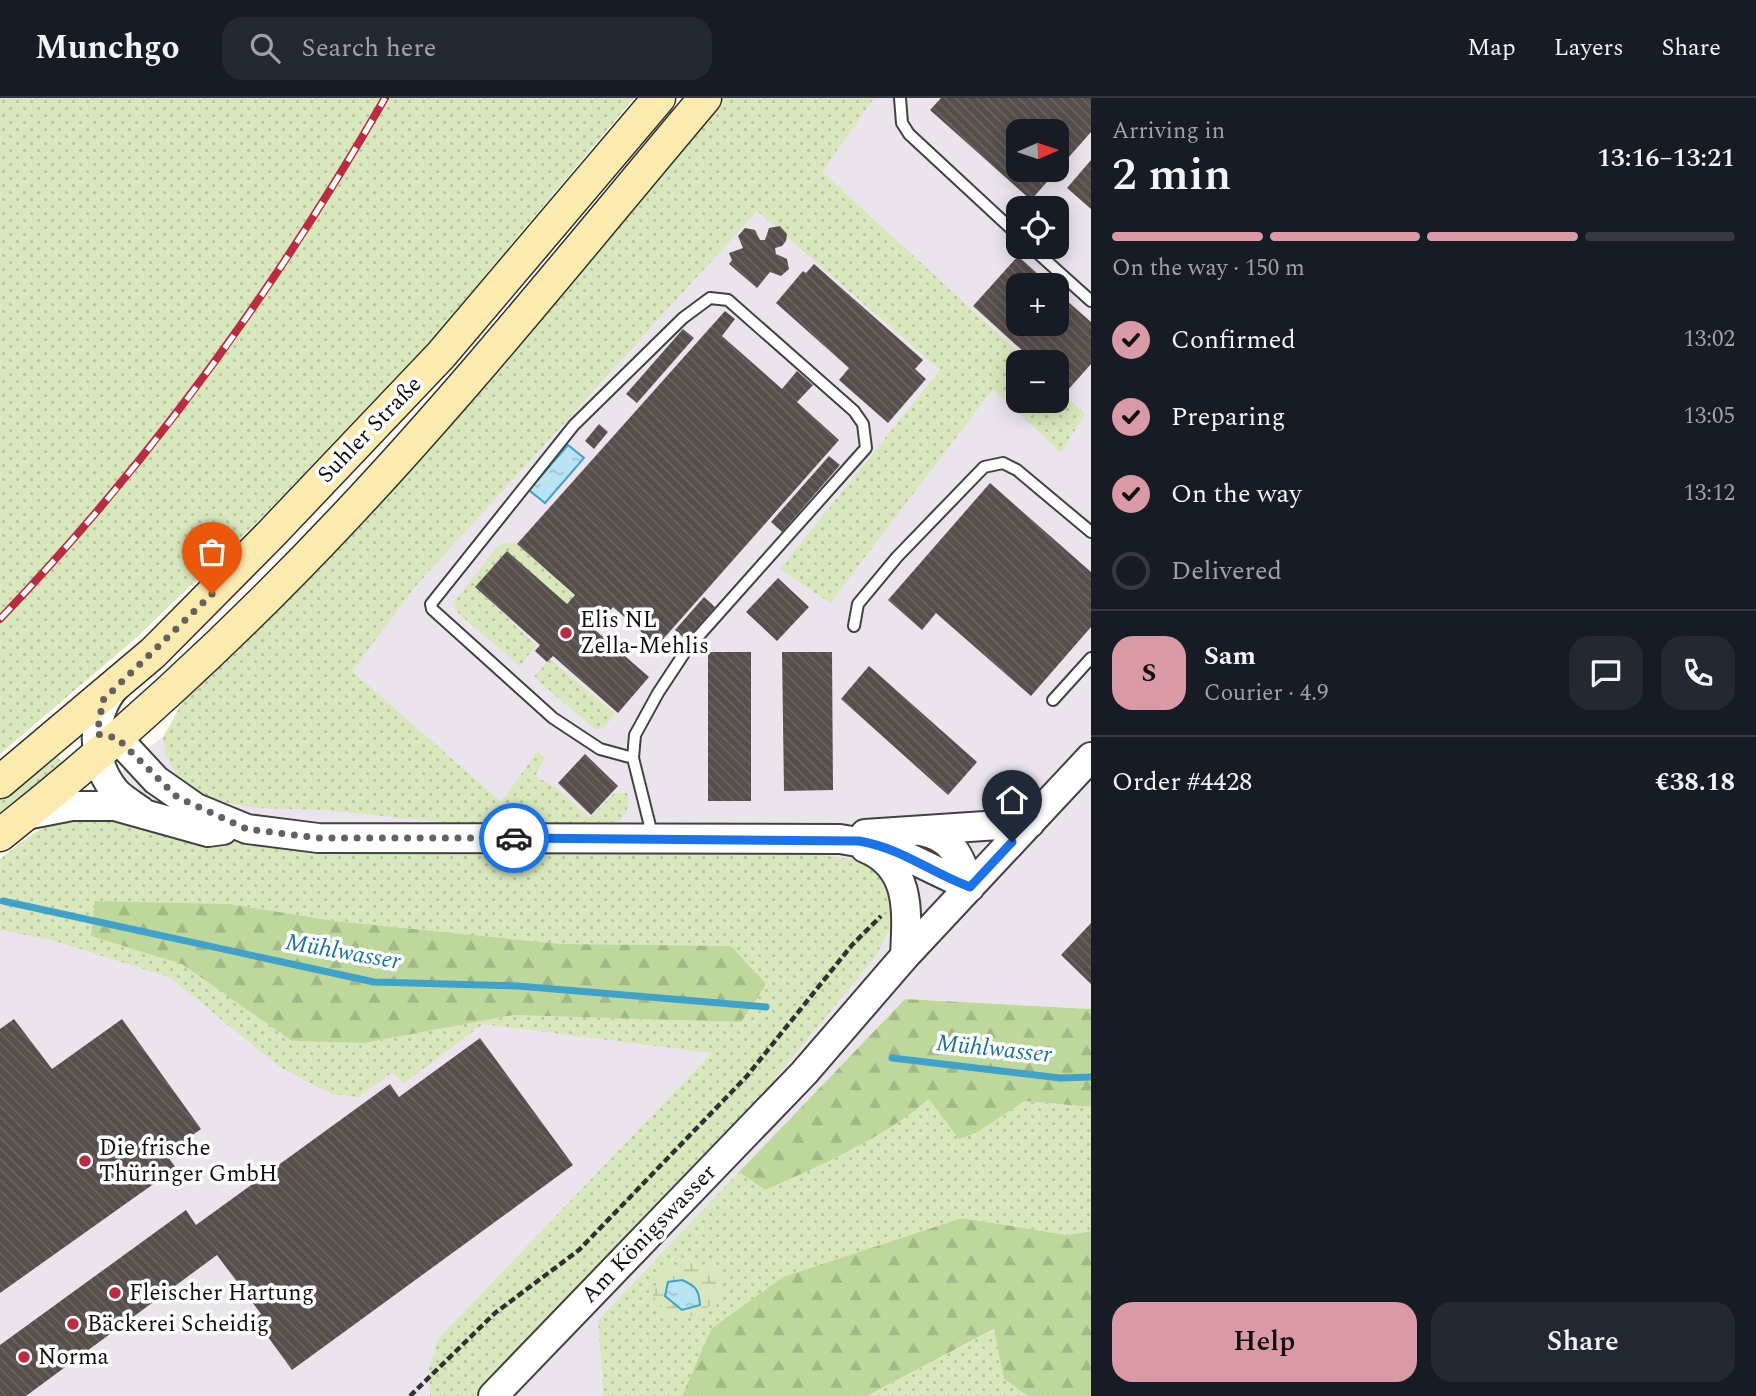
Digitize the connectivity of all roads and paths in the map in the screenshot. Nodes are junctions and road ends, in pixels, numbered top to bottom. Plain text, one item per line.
1 (659, 98) edge
2 (705, 98) edge
3 (900, 98) edge
4 (1006, 224) edge
5 (1044, 259) edge
6 (1091, 301) edge
7 (1091, 533) edge
8 (854, 626) dead end
9 (1091, 658) edge
10 (118, 684) junction
11 (1053, 700) dead end
12 (55, 737) junction
13 (104, 742) junction
14 (1091, 757) edge
15 (633, 758) junction
16 (0, 782) edge
17 (144, 813) junction
18 (26, 815) junction
19 (1030, 823) junction
20 (247, 829) junction
21 (919, 830) junction
22 (0, 835) edge
23 (653, 838) junction
24 (813, 838) junction
25 (970, 887) junction
26 (885, 912) dead end
27 (905, 956) junction
28 (411, 1396) edge
29 (493, 1396) edge

1 - 10 main road, Suhler Straße
2 - 13 main road, Suhler Straße
3 - 4 lane
5 - 6 lane
7 - 8 lane
9 - 11 lane
10 - 12 main road, Suhler Straße
10 - 13 street
12 - 13 main road
12 - 16 main road, Suhler Straße
13 - 17 street
13 - 18 main road, Suhler Straße
13 - 20 street
14 - 19 street, Am Königswasser
15 - 15 lane
15 - 23 lane
17 - 18 street
17 - 20 street
18 - 22 main road, Suhler Straße
19 - 21 street
19 - 25 street, Am Königswasser
20 - 23 street
21 - 24 street
21 - 25 street
23 - 24 street
24 - 25 street
24 - 27 street
25 - 27 street, Am Königswasser
26 - 28 path
27 - 29 street, Am Königswasser

